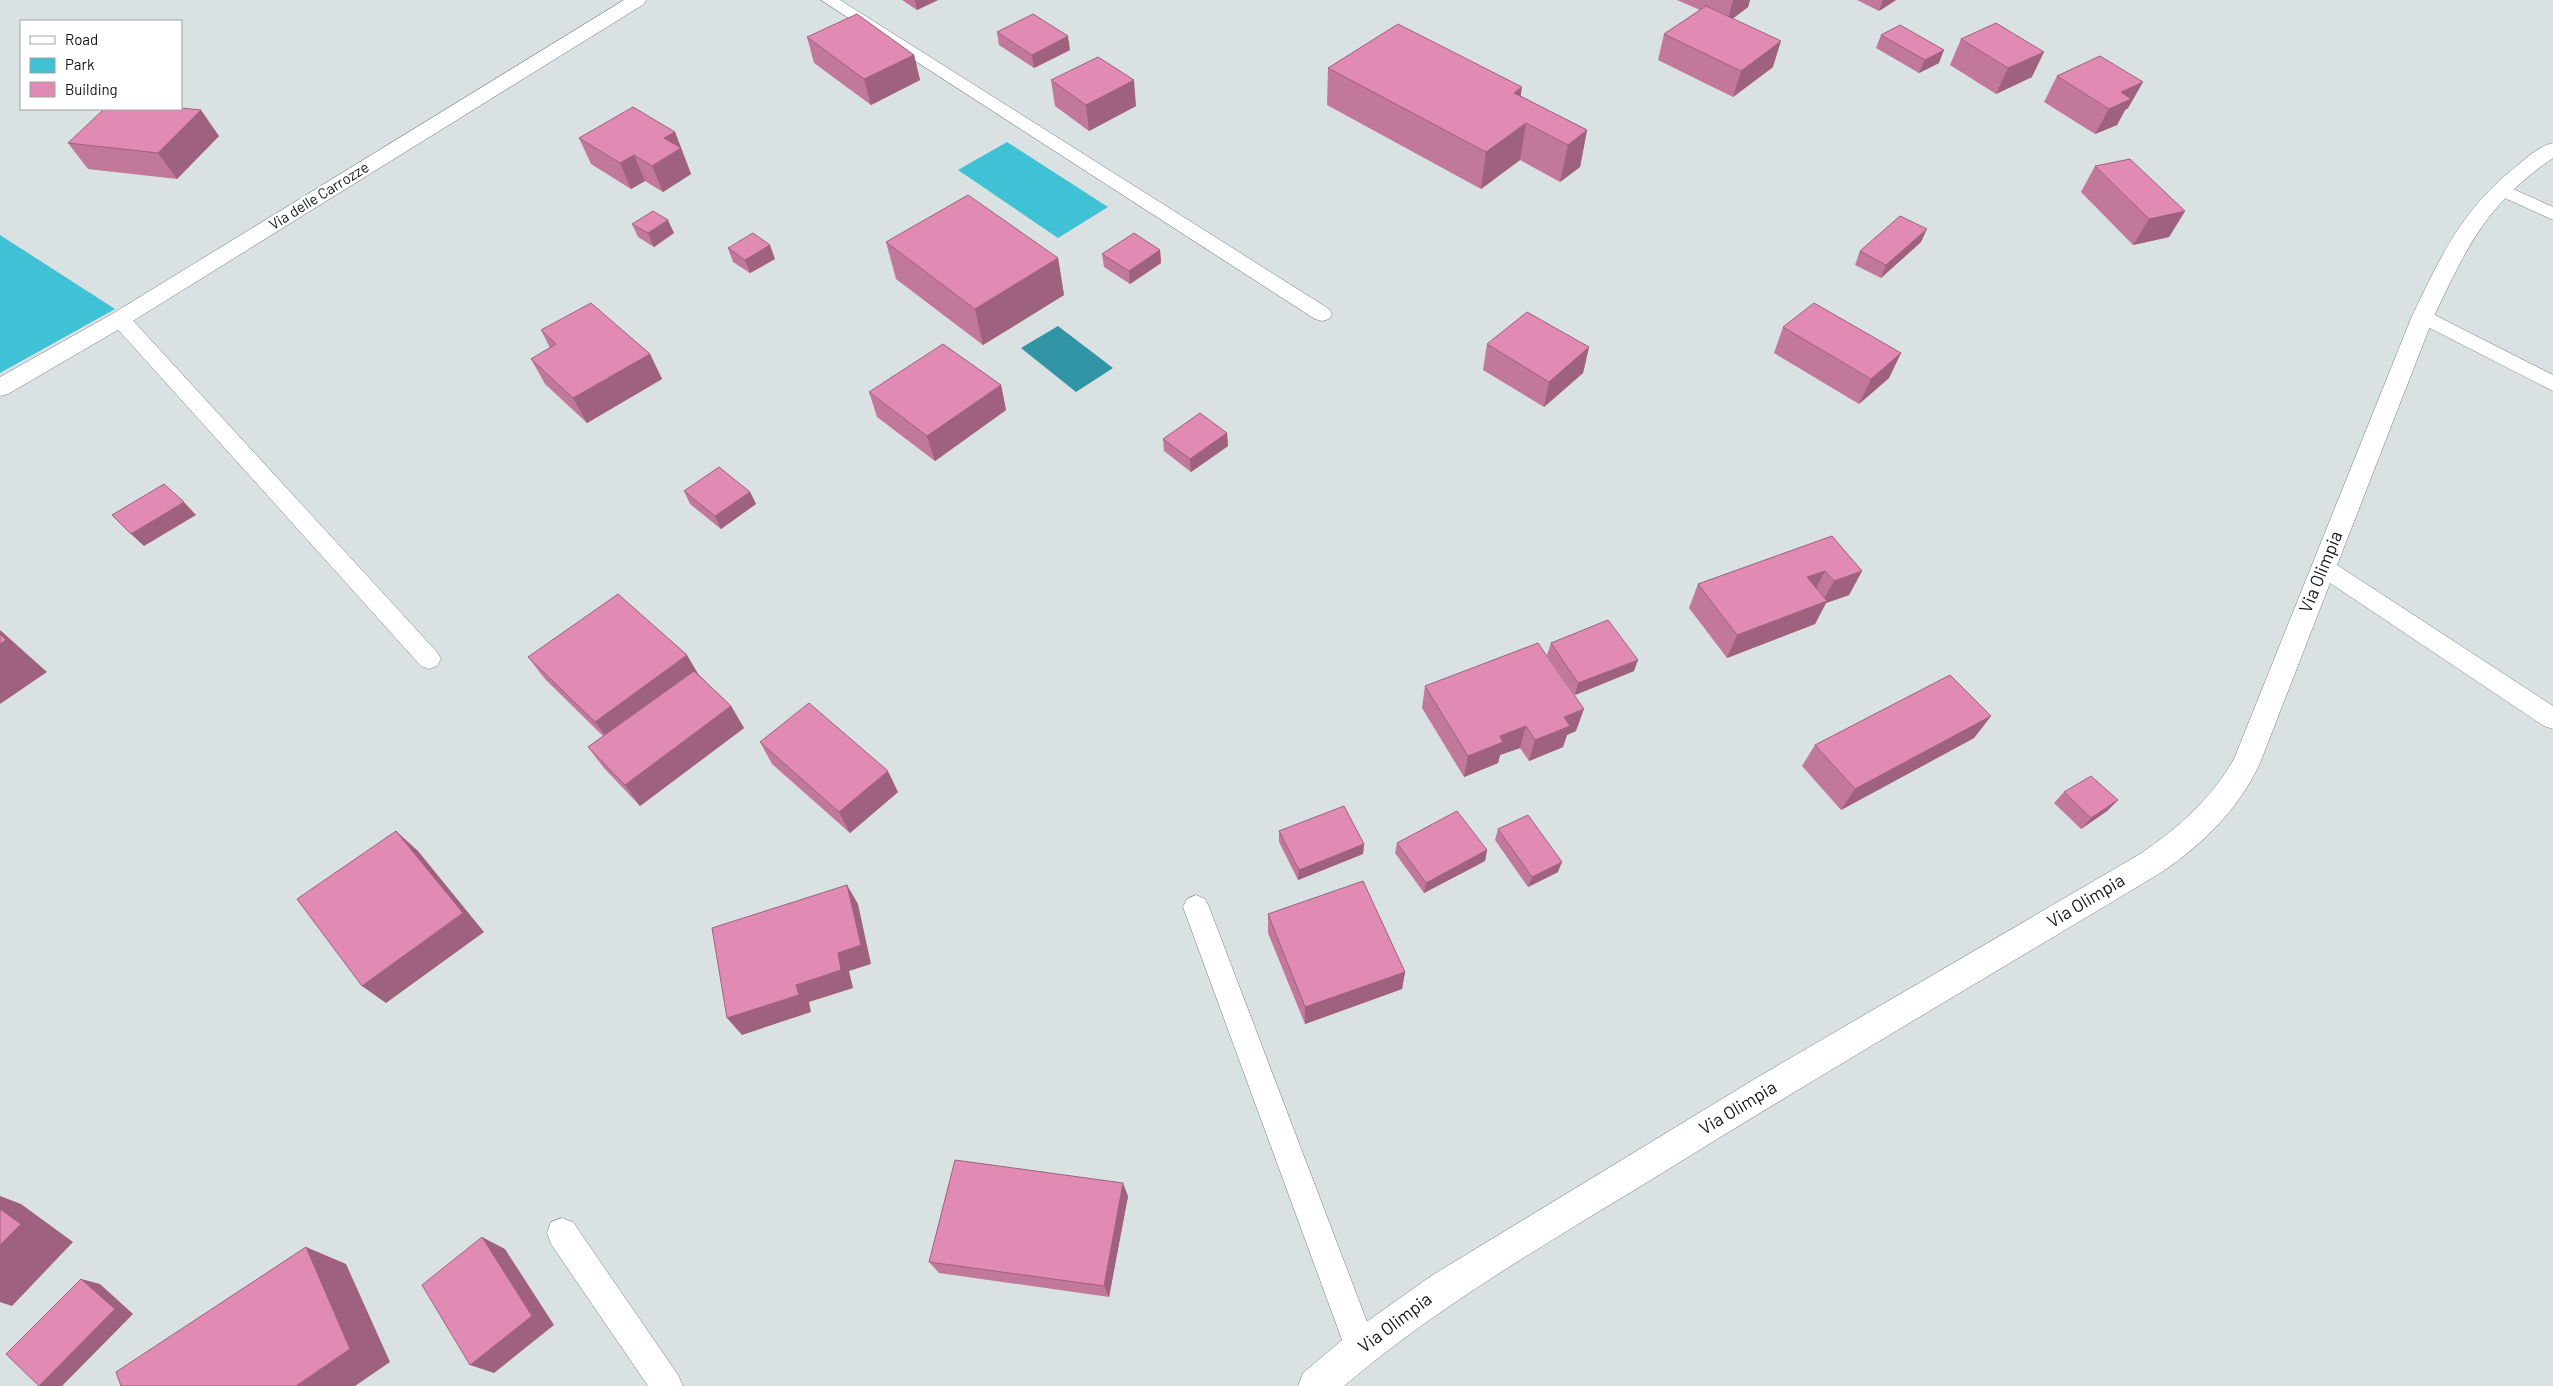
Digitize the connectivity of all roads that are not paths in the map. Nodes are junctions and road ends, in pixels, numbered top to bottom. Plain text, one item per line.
1 (637, 0) edge
2 (829, 0) edge
3 (2553, 149) edge
4 (2502, 190) junction
5 (2553, 214) edge
6 (1322, 314) dead end
7 (2423, 316) junction
8 (120, 319) junction
9 (2553, 384) edge
10 (0, 388) edge
11 (2323, 568) junction
12 (429, 659) dead end
13 (2553, 719) edge
14 (1196, 907) dead end
15 (562, 1233) dead end
16 (1361, 1348) junction
17 (667, 1386) edge
18 (1316, 1386) edge

1 - 8 street, Via delle Carrozze
2 - 6 lane
3 - 4 street, Via Olimpia
4 - 5 lane
4 - 7 street, Via Olimpia
7 - 9 lane
7 - 11 street, Via Olimpia
8 - 10 street, Via delle Carrozze
8 - 12 lane
11 - 13 lane
11 - 16 street, Via Olimpia
14 - 16 lane
15 - 17 lane
16 - 18 street, Via Olimpia

